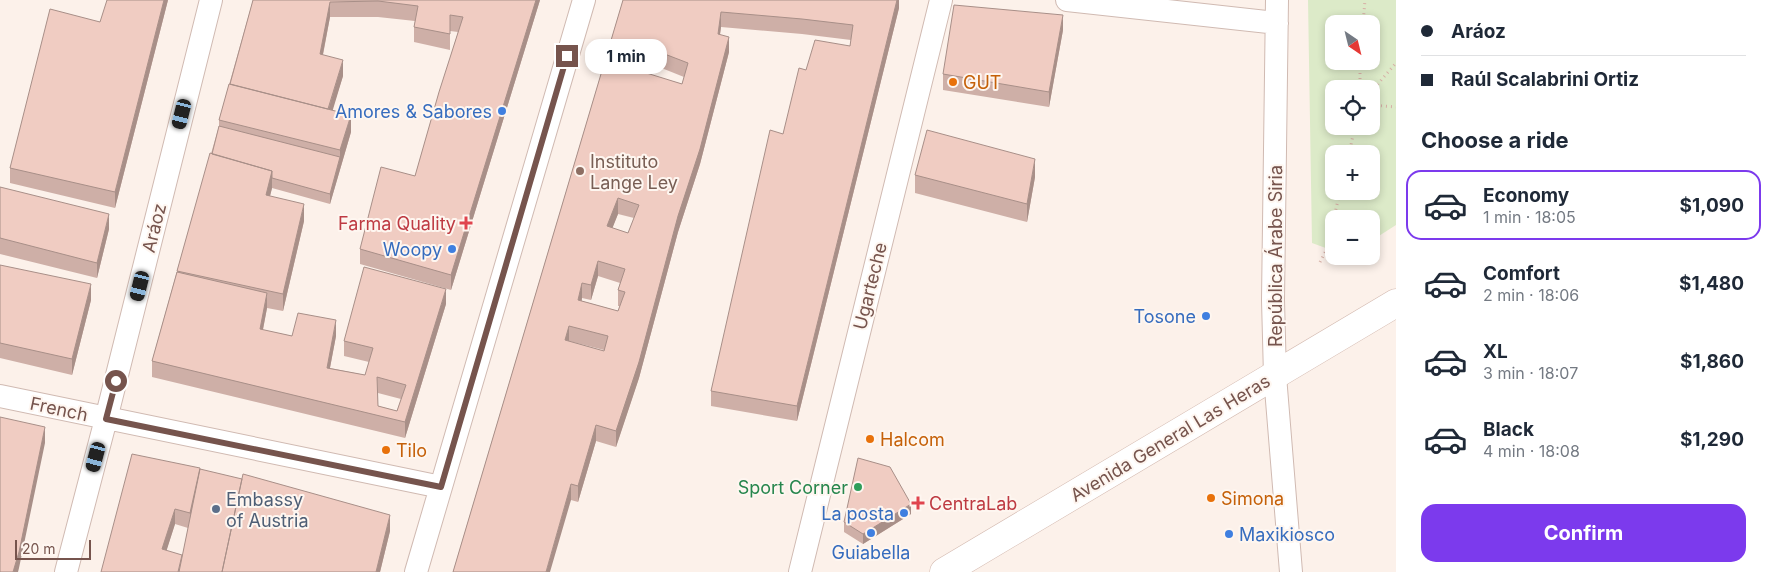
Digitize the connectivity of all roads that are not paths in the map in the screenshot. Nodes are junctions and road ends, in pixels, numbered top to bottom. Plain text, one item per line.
1 (211, 0) edge
2 (584, 0) edge
3 (941, 0) edge
4 (1067, 0) edge
5 (1277, 0) edge
6 (1277, 23) junction
7 (1396, 303) edge
8 (1275, 376) junction
9 (0, 396) edge
10 (106, 419) junction
11 (441, 487) junction
12 (66, 572) edge
13 (416, 572) edge
14 (800, 572) edge
15 (944, 572) edge
16 (1292, 572) edge

1 - 10 street, Aráoz
2 - 11 street
3 - 14 street, Ugarteche
4 - 6 street
5 - 6 street, República Árabe Siria
6 - 8 street, República Árabe Siria
7 - 8 main road, Avenida General Las Heras
8 - 15 main road, Avenida General Las Heras
8 - 16 street, República Árabe Siria
9 - 10 street, French
10 - 11 street, French
10 - 12 street, Aráoz
11 - 13 street

